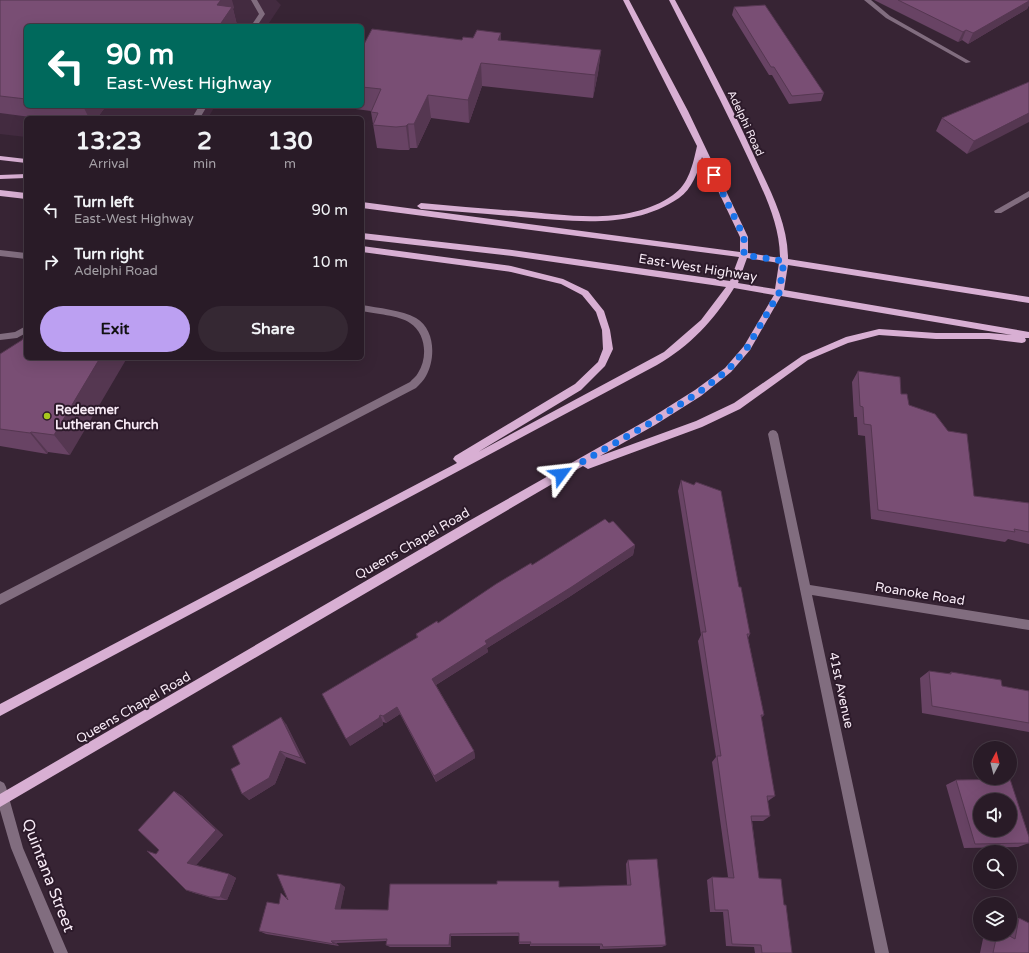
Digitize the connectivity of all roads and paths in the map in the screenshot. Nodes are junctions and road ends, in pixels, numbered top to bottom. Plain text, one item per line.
1 (254, 0) edge
2 (626, 0) edge
3 (672, 0) edge
4 (867, 0) edge
5 (255, 24) edge
6 (968, 62) dead end
7 (701, 146) junction
8 (0, 158) edge
9 (24, 162) edge
10 (24, 176) edge
11 (0, 177) edge
12 (0, 193) edge
13 (1029, 194) edge
14 (24, 196) edge
15 (364, 202) edge
16 (364, 205) edge
17 (998, 211) dead end
18 (364, 236) edge
19 (364, 249) edge
20 (0, 253) edge
21 (744, 255) junction
22 (24, 256) edge
23 (784, 261) junction
24 (733, 285) junction
25 (779, 293) junction
26 (1029, 300) edge
27 (364, 308) edge
28 (24, 330) edge
29 (1029, 335) edge
30 (0, 337) edge
31 (1029, 341) edge
32 (774, 434) dead end
33 (561, 474) junction
34 (364, 516) junction
35 (806, 588) junction
36 (0, 600) edge
37 (1029, 625) edge
38 (0, 710) edge
39 (1, 795) edge
40 (61, 953) edge
41 (882, 953) edge

1 - 5 street
2 - 7 main road
3 - 23 main road, Adelphi Road
4 - 6 street
7 - 15 main road
7 - 21 main road
8 - 9 main road
10 - 11 main road
12 - 14 main road
13 - 17 street
16 - 21 main road, East-West Highway
18 - 24 main road, East-West Highway
19 - 34 main road
20 - 22 street
21 - 23 main road, East-West Highway
21 - 24 main road
23 - 25 main road, Queens Chapel Road
23 - 26 main road, East-West Highway
24 - 25 main road, East-West Highway
24 - 34 main road
25 - 29 main road, East-West Highway
25 - 33 main road, Queens Chapel Road
27 - 36 street
28 - 30 street
31 - 33 main road
32 - 35 street, 41st Avenue
33 - 39 main road, Queens Chapel Road
34 - 38 main road
35 - 37 street, Roanoke Road
35 - 41 street, 41st Avenue
39 - 40 street, Quintana Street

